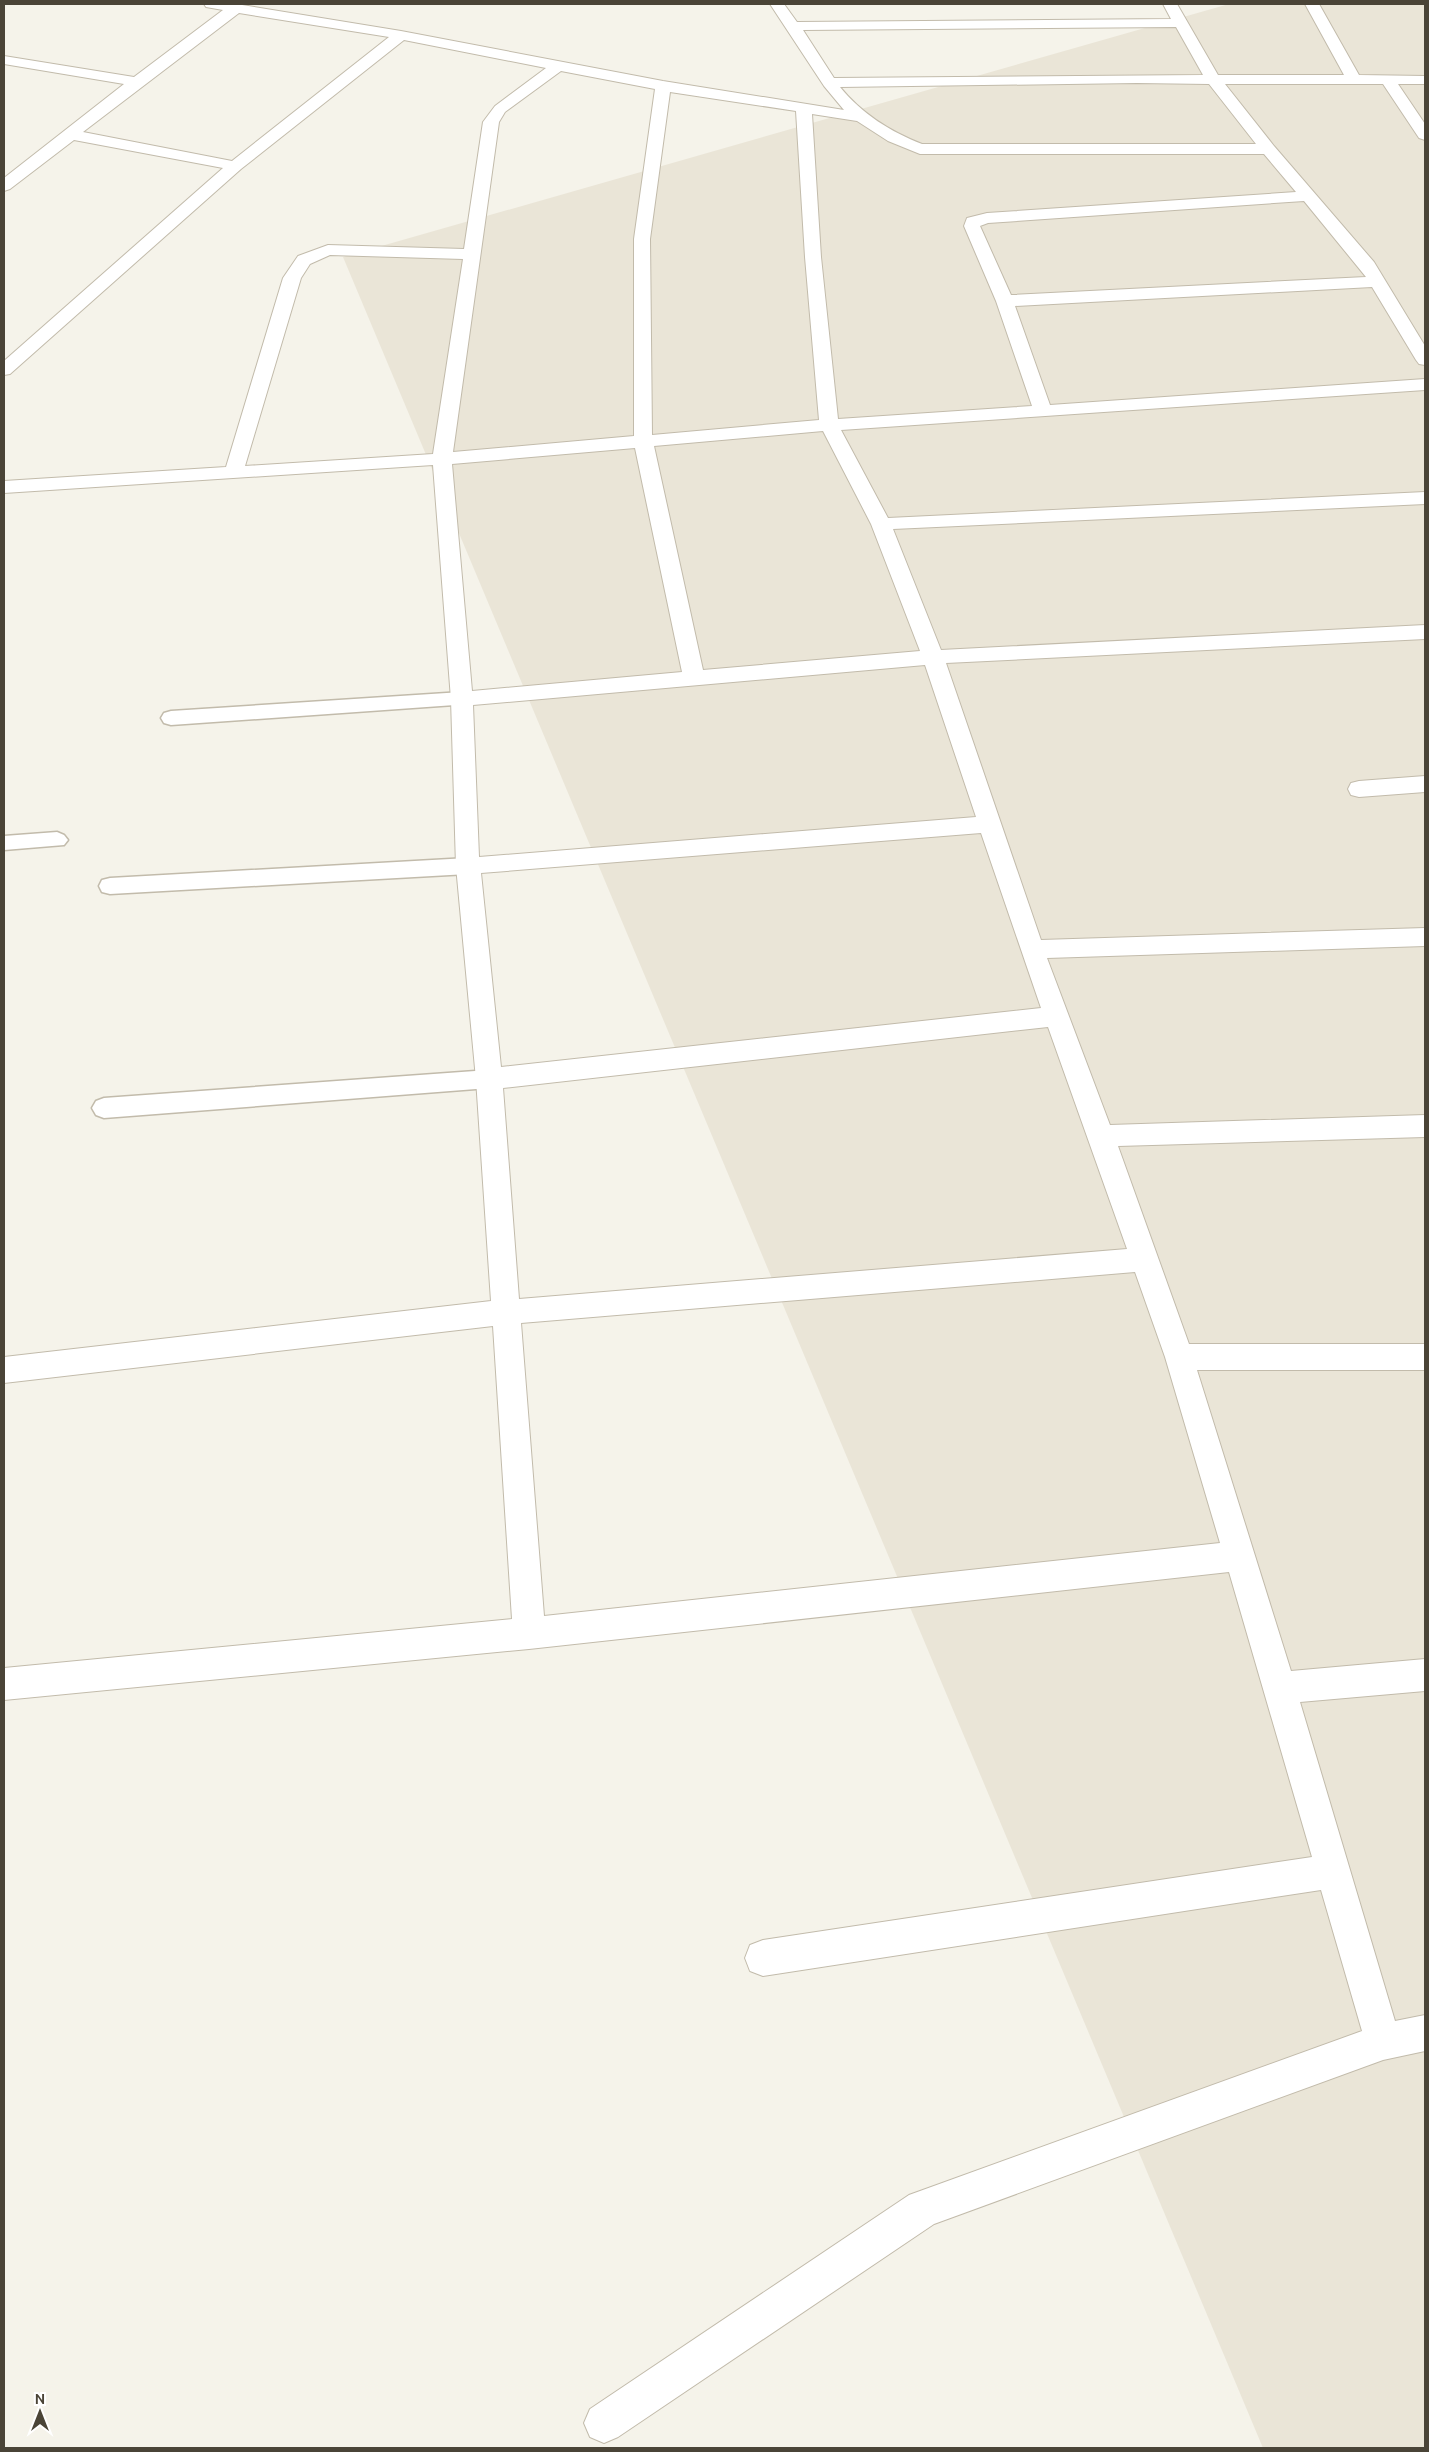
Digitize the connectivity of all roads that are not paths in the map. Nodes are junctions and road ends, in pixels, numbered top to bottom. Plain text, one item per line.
1 (211, 4) edge
2 (777, 4) edge
3 (1170, 4) edge
4 (1312, 4) edge
5 (236, 8) junction
6 (1180, 23) junction
7 (795, 26) junction
8 (401, 35) junction
9 (4, 60) edge
10 (558, 66) junction
11 (1354, 79) junction
12 (1214, 80) junction
13 (1388, 80) junction
14 (1425, 80) edge
15 (137, 82) junction
16 (829, 83) junction
17 (664, 86) junction
18 (804, 110) junction
19 (860, 117) junction
20 (73, 135) junction
21 (1425, 135) edge
22 (1268, 149) junction
23 (235, 166) junction
24 (4, 186) edge
25 (1309, 196) junction
26 (473, 254) junction
27 (1377, 282) junction
28 (1005, 300) junction
29 (1425, 360) edge
30 (4, 370) edge
31 (1425, 385) edge
32 (1042, 410) junction
33 (829, 424) junction
34 (643, 441) junction
35 (442, 459) junction
36 (234, 472) junction
37 (4, 487) edge
38 (1425, 498) edge
39 (881, 524) junction
40 (1425, 632) edge
41 (933, 657) junction
42 (694, 680) junction
43 (462, 699) junction
44 (170, 718) dead end
45 (1425, 784) edge
46 (1359, 789) dead end
47 (990, 824) junction
48 (57, 840) dead end
49 (4, 843) edge
50 (468, 866) junction
51 (110, 886) dead end
52 (1425, 937) edge
53 (1032, 949) junction
54 (1057, 1016) junction
55 (488, 1079) junction
56 (104, 1108) dead end
57 (1425, 1126) edge
58 (1101, 1136) junction
59 (1144, 1259) junction
60 (505, 1312) junction
61 (1179, 1357) junction
62 (1425, 1357) edge
63 (4, 1370) edge
64 (1240, 1556) junction
65 (529, 1633) junction
66 (1425, 1675) edge
67 (4, 1684) edge
68 (1279, 1688) junction
69 (1333, 1871) junction
70 (762, 1958) dead end
71 (1425, 2033) edge
72 (1383, 2042) junction
73 (604, 2423) dead end

1 - 5 street
2 - 7 street
3 - 6 street
4 - 11 street
5 - 8 street
5 - 15 street
6 - 7 street
6 - 12 street
7 - 16 street
8 - 10 street
8 - 23 street
9 - 15 street
10 - 17 street
10 - 26 street
11 - 12 street
11 - 13 street
12 - 16 street
12 - 22 street
13 - 14 street
13 - 21 street
15 - 20 street
16 - 19 street
17 - 18 street
17 - 34 street
18 - 19 street
18 - 33 street
19 - 22 street
20 - 23 street
20 - 24 street
22 - 25 street
23 - 30 street
25 - 27 street
25 - 28 street
26 - 35 street
26 - 36 street
27 - 28 street
27 - 29 street
28 - 32 street
31 - 32 street
32 - 33 street
33 - 34 street
33 - 39 street
34 - 35 street
34 - 42 street
35 - 36 street
35 - 43 street
36 - 37 street
38 - 39 street
39 - 41 street
40 - 41 street
41 - 42 street
41 - 47 street
42 - 43 street
43 - 44 lane
43 - 50 street
45 - 46 street
47 - 50 street
47 - 53 street
48 - 49 lane
50 - 51 lane
50 - 55 street
52 - 53 street
53 - 54 street
54 - 55 street
54 - 58 street
55 - 56 lane
55 - 60 street
57 - 58 street
58 - 59 street
59 - 60 street
59 - 61 street
60 - 63 street
60 - 65 street
61 - 62 street
61 - 64 street
64 - 65 street
64 - 68 street
65 - 67 street
66 - 68 street
68 - 69 street
69 - 70 street
69 - 72 street
71 - 72 street
72 - 73 street

